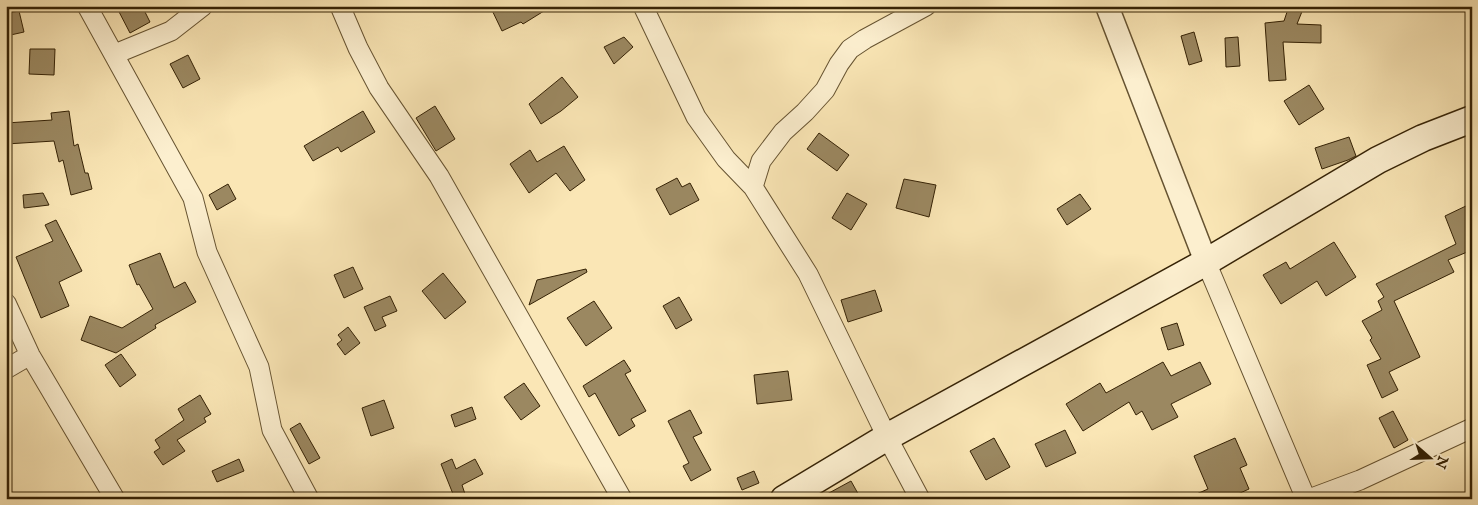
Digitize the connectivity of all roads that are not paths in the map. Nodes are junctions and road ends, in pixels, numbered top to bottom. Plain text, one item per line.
1 (87, 6) edge
2 (203, 6) edge
3 (340, 6) edge
4 (643, 6) edge
5 (926, 6) edge
6 (1107, 6) edge
7 (115, 54) junction
8 (1472, 119) edge
9 (753, 187) junction
10 (1206, 262) junction
11 (6, 303) edge
12 (30, 355) junction
13 (6, 369) edge
14 (1472, 428) edge
15 (887, 437) junction
16 (115, 499) edge
17 (309, 499) edge
18 (622, 499) edge
19 (784, 499) edge
20 (920, 499) edge
21 (1307, 499) edge

1 - 7 street
2 - 7 street
3 - 18 street
4 - 9 street
5 - 9 street
6 - 10 street
7 - 17 street
8 - 10 main road
9 - 15 street
10 - 15 main road
10 - 21 street
11 - 12 street
12 - 13 street
12 - 16 street
14 - 21 street
15 - 19 main road
15 - 20 street

